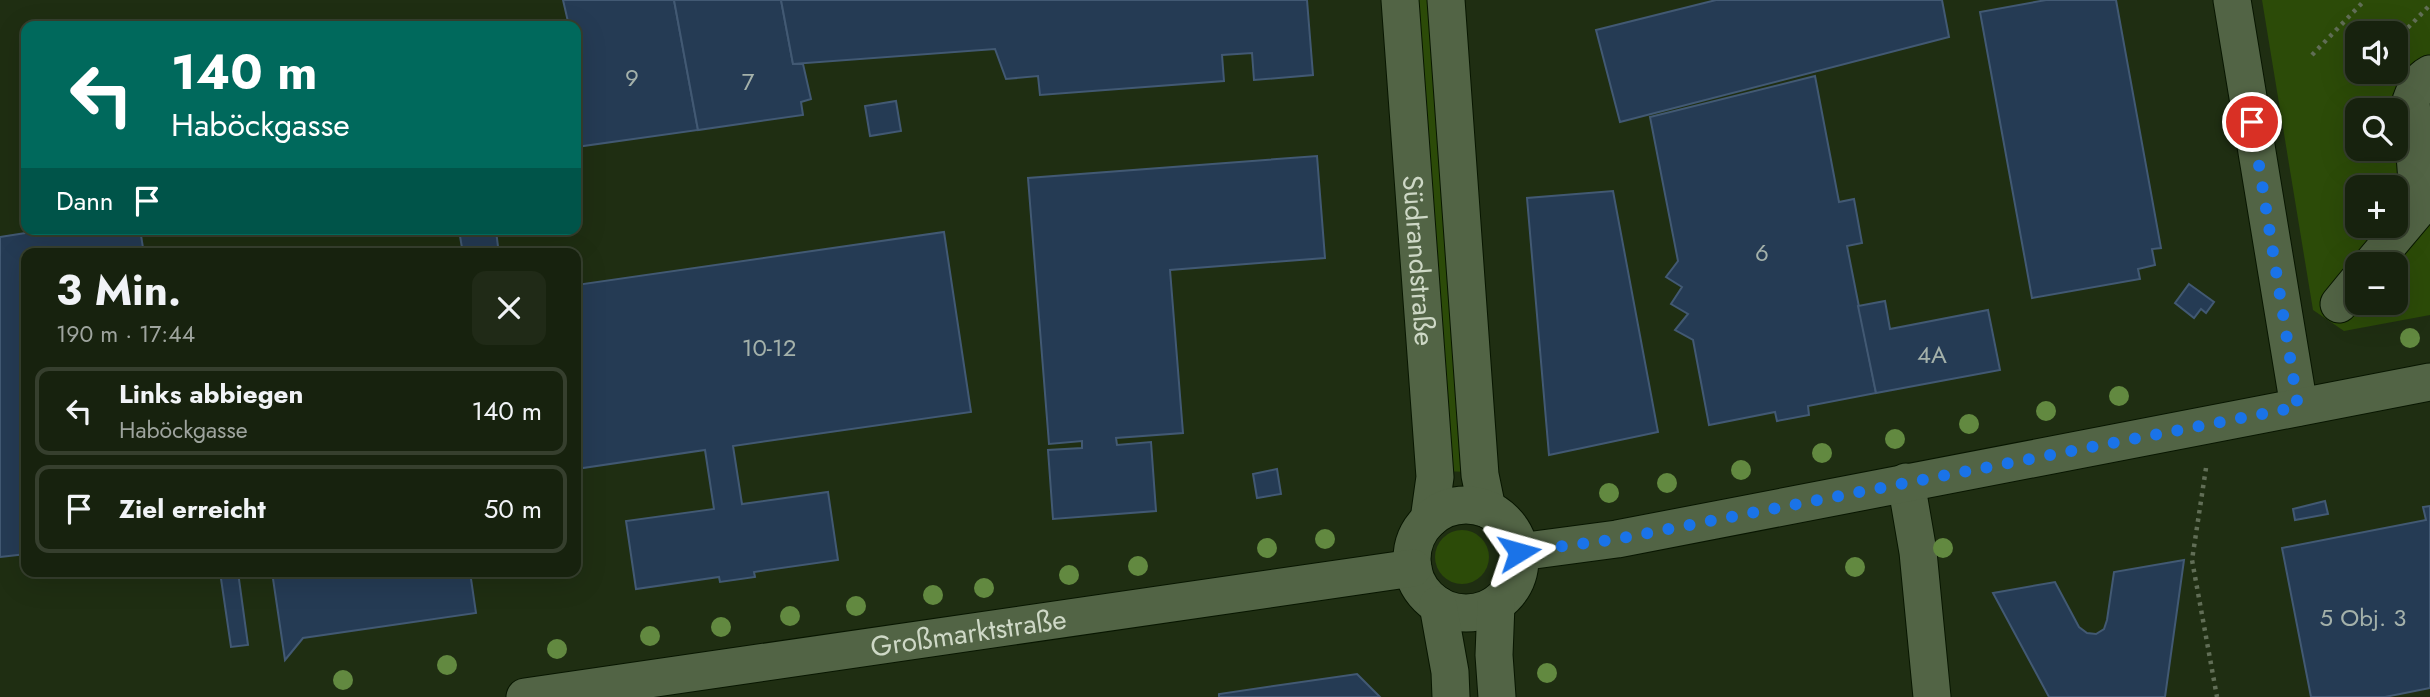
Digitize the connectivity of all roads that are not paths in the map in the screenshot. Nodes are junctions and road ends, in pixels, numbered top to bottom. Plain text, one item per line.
1 (1400, 0) edge
2 (1446, 0) edge
3 (2232, 0) edge
4 (2430, 74) edge
5 (2425, 209) edge
6 (2384, 252) edge
7 (2430, 382) edge
8 (2298, 407) junction
9 (1906, 482) junction
10 (1487, 509) junction
11 (1429, 520) junction
12 (1519, 552) junction
13 (1413, 568) junction
14 (1496, 604) junction
15 (1438, 605) junction
16 (524, 697) edge
17 (1451, 697) edge
18 (1497, 697) edge
19 (1933, 697) edge

1 - 11 street, Südrandstraße
2 - 10 street, Südrandstraße
3 - 8 street
4 - 5 street
5 - 6 street
7 - 8 street
8 - 9 street
9 - 12 street
9 - 19 street
10 - 11 street
10 - 12 street
11 - 13 street, Südrandstraße
12 - 14 street
13 - 15 street
13 - 16 street, Großmarktstraße
14 - 15 street
14 - 18 street
15 - 17 street

